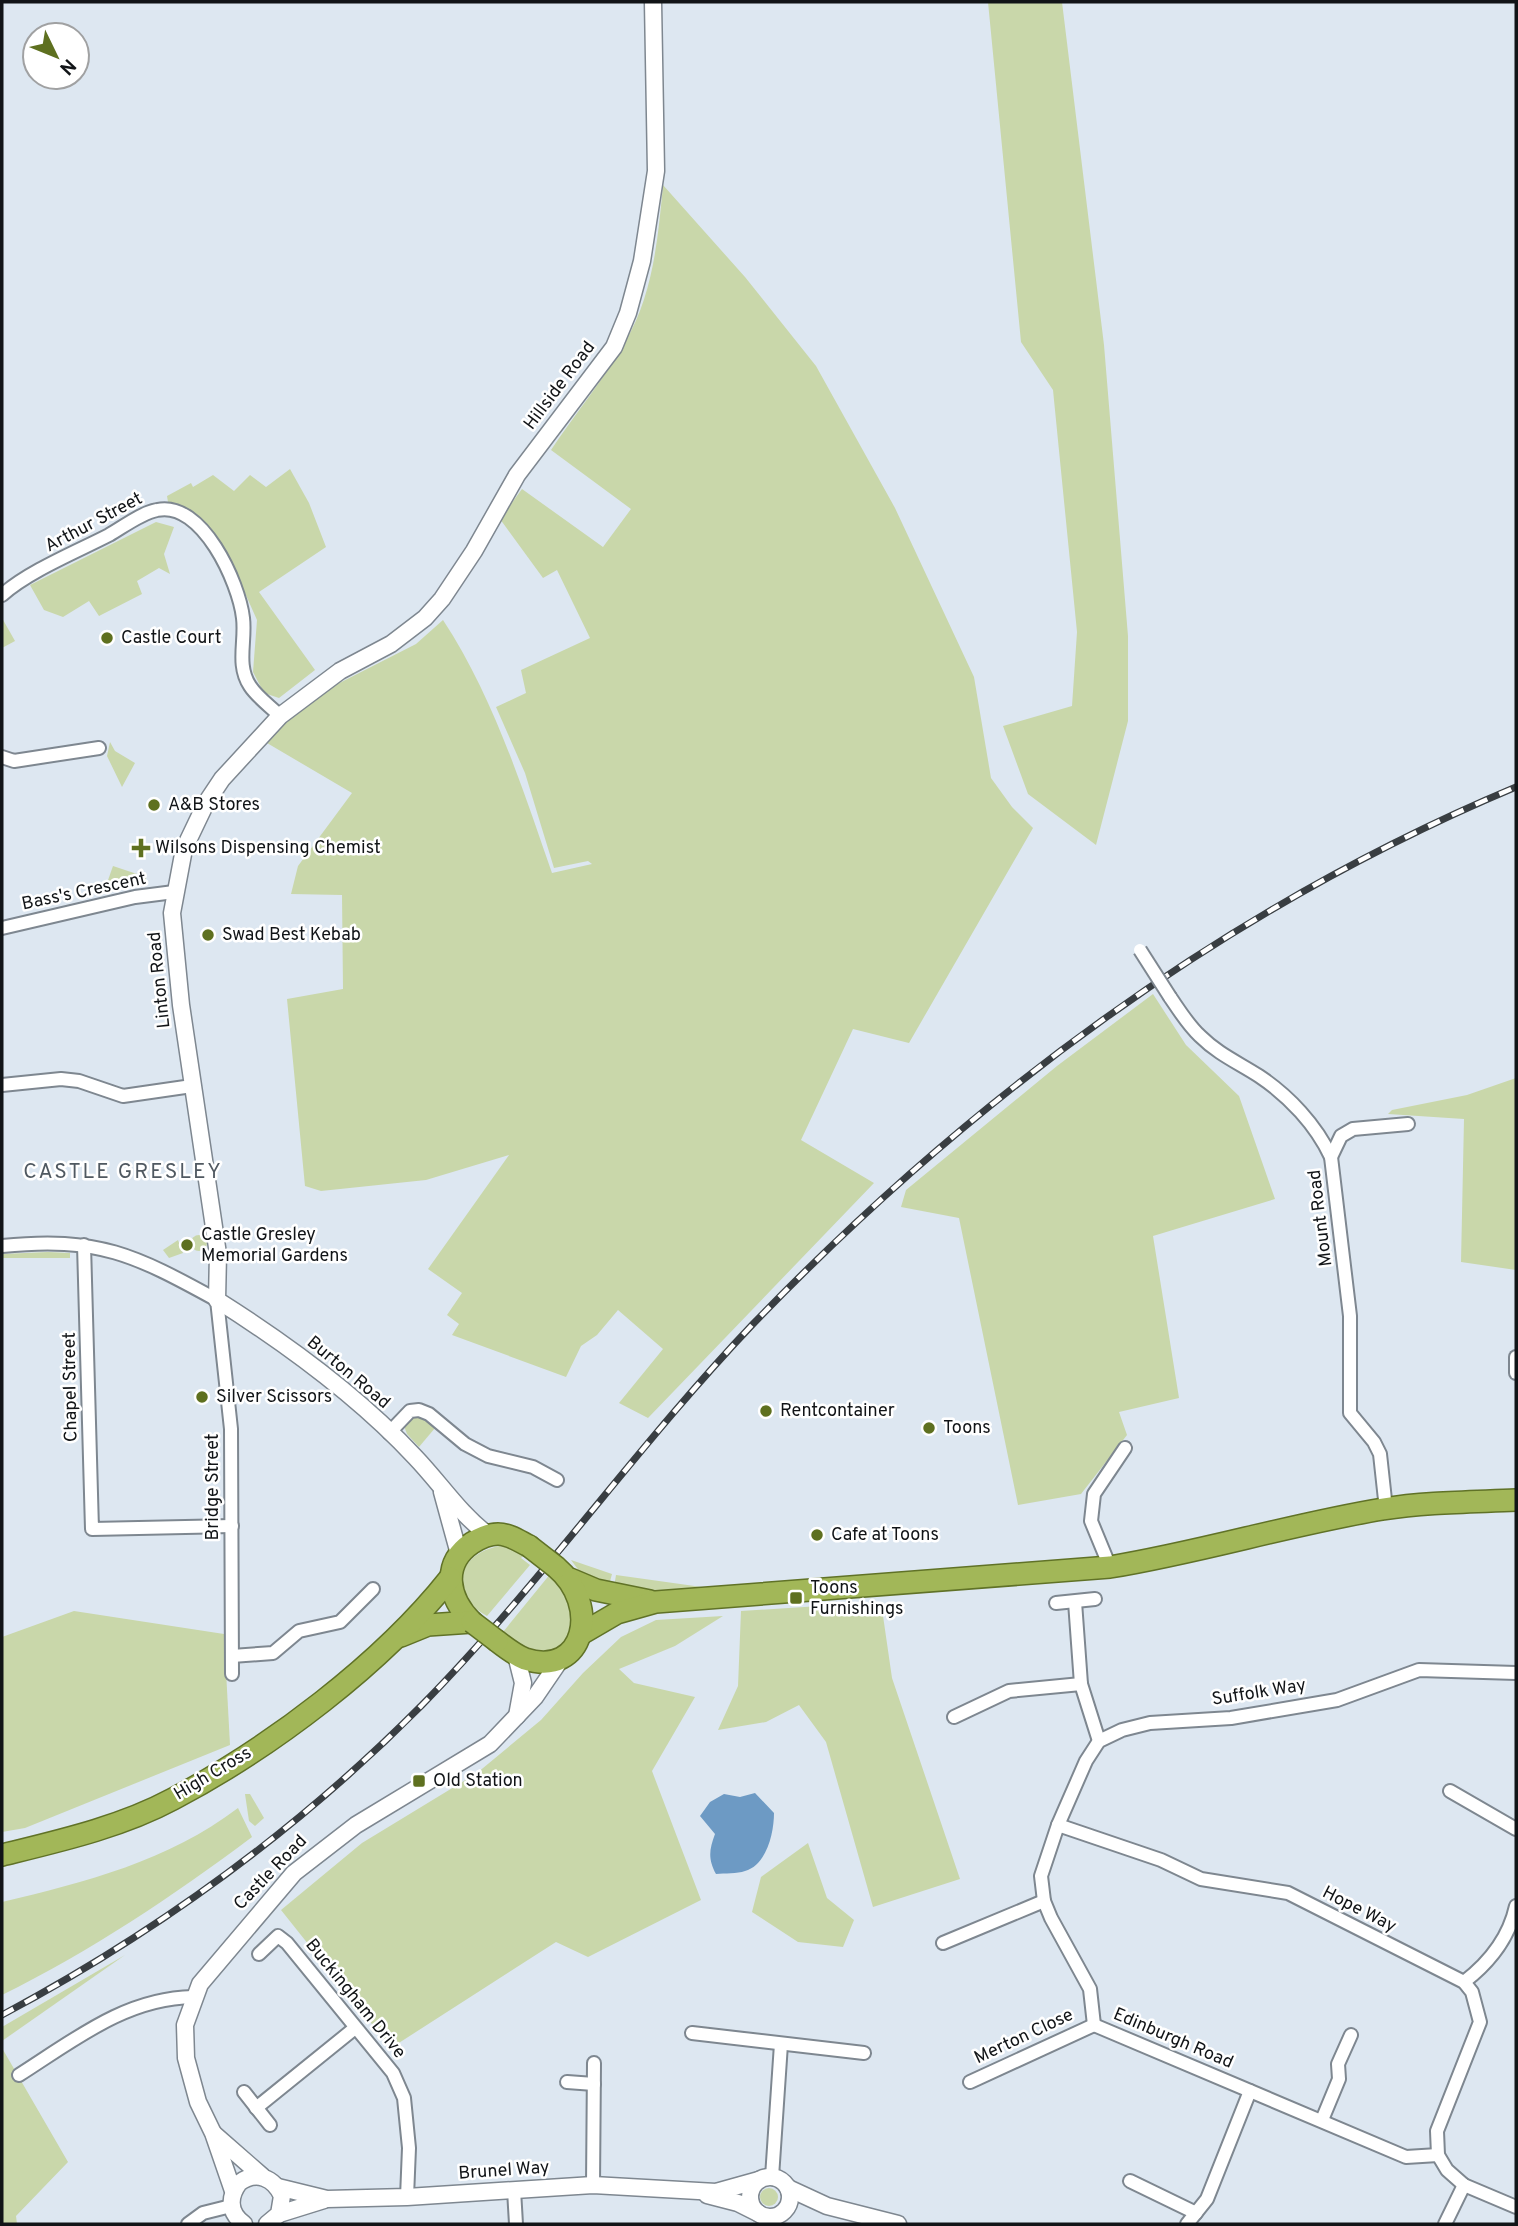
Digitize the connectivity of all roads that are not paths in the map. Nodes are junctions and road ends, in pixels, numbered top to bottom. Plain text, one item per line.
1 (653, 2) edge
2 (2, 596) edge
3 (301, 697) joint
4 (280, 716) junction
5 (99, 748) dead end
6 (2, 757) edge
7 (174, 892) junction
8 (2, 928) edge
9 (1140, 950) dead end
10 (2, 1085) edge
11 (192, 1086) junction
12 (1408, 1124) dead end
13 (1331, 1157) junction
14 (84, 1245) junction
15 (2, 1246) edge
16 (217, 1300) junction
17 (1516, 1357) edge
18 (1516, 1373) edge
19 (389, 1433) junction
20 (1125, 1448) dead end
21 (557, 1480) dead end
22 (442, 1490) junction
23 (1516, 1500) edge
24 (1386, 1508) junction
25 (232, 1526) junction
26 (488, 1535) junction
27 (459, 1554) junction
28 (1110, 1567) junction
29 (563, 1573) junction
30 (450, 1578) junction
31 (373, 1589) dead end
32 (1095, 1599) dead end
33 (656, 1602) junction
34 (1075, 1602) junction
35 (1056, 1603) dead end
36 (472, 1622) junction
37 (581, 1634) junction
38 (396, 1638) junction
39 (516, 1655) junction
40 (232, 1656) junction
41 (563, 1656) junction
42 (1516, 1673) edge
43 (232, 1674) dead end
44 (1081, 1684) junction
45 (954, 1717) dead end
46 (516, 1719) junction
47 (1100, 1741) junction
48 (1450, 1791) dead end
49 (1058, 1825) junction
50 (1516, 1829) edge
51 (2, 1855) edge
52 (1044, 1901) junction
53 (1516, 1906) edge
54 (943, 1943) dead end
55 (259, 1954) dead end
56 (1464, 1982) junction
57 (193, 1997) junction
58 (1094, 2025) junction
59 (355, 2028) junction
60 (692, 2033) dead end
61 (1351, 2035) dead end
62 (780, 2044) junction
63 (864, 2053) dead end
64 (594, 2063) dead end
65 (19, 2075) dead end
66 (566, 2082) dead end
67 (970, 2082) dead end
68 (594, 2084) junction
69 (1250, 2091) junction
70 (244, 2092) dead end
71 (256, 2108) junction
72 (1322, 2120) junction
73 (270, 2125) dead end
74 (213, 2133) junction
75 (1438, 2155) junction
76 (262, 2176) junction
77 (765, 2178) junction
78 (1130, 2181) dead end
79 (593, 2185) junction
80 (1464, 2185) junction
81 (278, 2187) junction
82 (788, 2188) junction
83 (514, 2190) junction
84 (684, 2192) junction
85 (407, 2197) junction
86 (232, 2199) junction
87 (327, 2199) junction
88 (827, 2206) junction
89 (1516, 2207) edge
90 (1196, 2213) junction
91 (769, 2217) edge
92 (273, 2221) edge
93 (188, 2224) edge
94 (243, 2224) edge
95 (516, 2224) edge
96 (898, 2224) edge
97 (1187, 2224) edge
98 (1445, 2224) edge

1 - 3 street, Hillside Road
2 - 4 street, Arthur Street
3 - 4 street, Linton Road
4 - 7 street, Linton Road
5 - 6 street
7 - 8 street, Bass's Crescent
7 - 11 street, Linton Road
9 - 13 street, Mount Road, bridge
10 - 11 street
11 - 16 street, Linton Road
12 - 13 street
13 - 24 street, Mount Road
14 - 15 street
14 - 16 street
14 - 25 street, Chapel Street
16 - 19 street, Burton Road
16 - 25 street, Bridge Street
17 - 18 street
19 - 21 street
19 - 22 street, Burton Road
20 - 28 street
22 - 26 street, Burton Road
22 - 27 street, Burton Road
23 - 24 highway
24 - 28 highway
25 - 40 street, Bridge Street
26 - 27 highway
26 - 29 highway, bridge
27 - 30 highway
28 - 33 highway
29 - 33 highway
29 - 37 highway
30 - 36 highway
30 - 38 highway, High Cross
31 - 40 street
32 - 34 street
33 - 37 highway
34 - 35 street
34 - 44 street
36 - 38 highway, High Cross
36 - 39 highway, bridge
37 - 41 highway
38 - 51 highway, High Cross
39 - 41 highway
39 - 46 street
40 - 43 street, Bridge Street
41 - 46 street, Castle Road
42 - 47 street, Suffolk Way
44 - 45 street
44 - 47 street
46 - 57 street, Castle Road
47 - 49 street
48 - 50 street
49 - 52 street, Edinburgh Road
49 - 56 street, Hope Way
52 - 54 street
52 - 58 street, Edinburgh Road
53 - 56 street
55 - 59 street, Buckingham Drive
56 - 75 street
57 - 65 street
57 - 74 street, Castle Road
58 - 67 street, Merton Close
58 - 69 street, Edinburgh Road
59 - 71 street
59 - 85 street, Buckingham Drive
60 - 62 street
61 - 72 street
62 - 63 street
62 - 77 street
64 - 68 street
66 - 68 street
68 - 79 street
69 - 72 street, Edinburgh Road
69 - 90 street
70 - 71 street
71 - 73 street
72 - 75 street, Edinburgh Road
74 - 76 street, Castle Road
74 - 86 street, Castle Road
75 - 80 street
76 - 81 street, Castle Road
76 - 86 street
77 - 82 street
77 - 84 street, Brunel Way
77 - 91 street
78 - 90 street
79 - 83 street, Brunel Way
79 - 84 street, Brunel Way
80 - 89 street
80 - 98 street
81 - 87 street, Brunel Way
81 - 92 street
82 - 88 street
82 - 91 street
83 - 85 street, Brunel Way
83 - 95 street
84 - 91 street, Brunel Way
85 - 87 street, Brunel Way
86 - 93 street
86 - 94 street, Castle Road
87 - 92 street, Brunel Way
88 - 91 street
88 - 96 street
90 - 97 street

